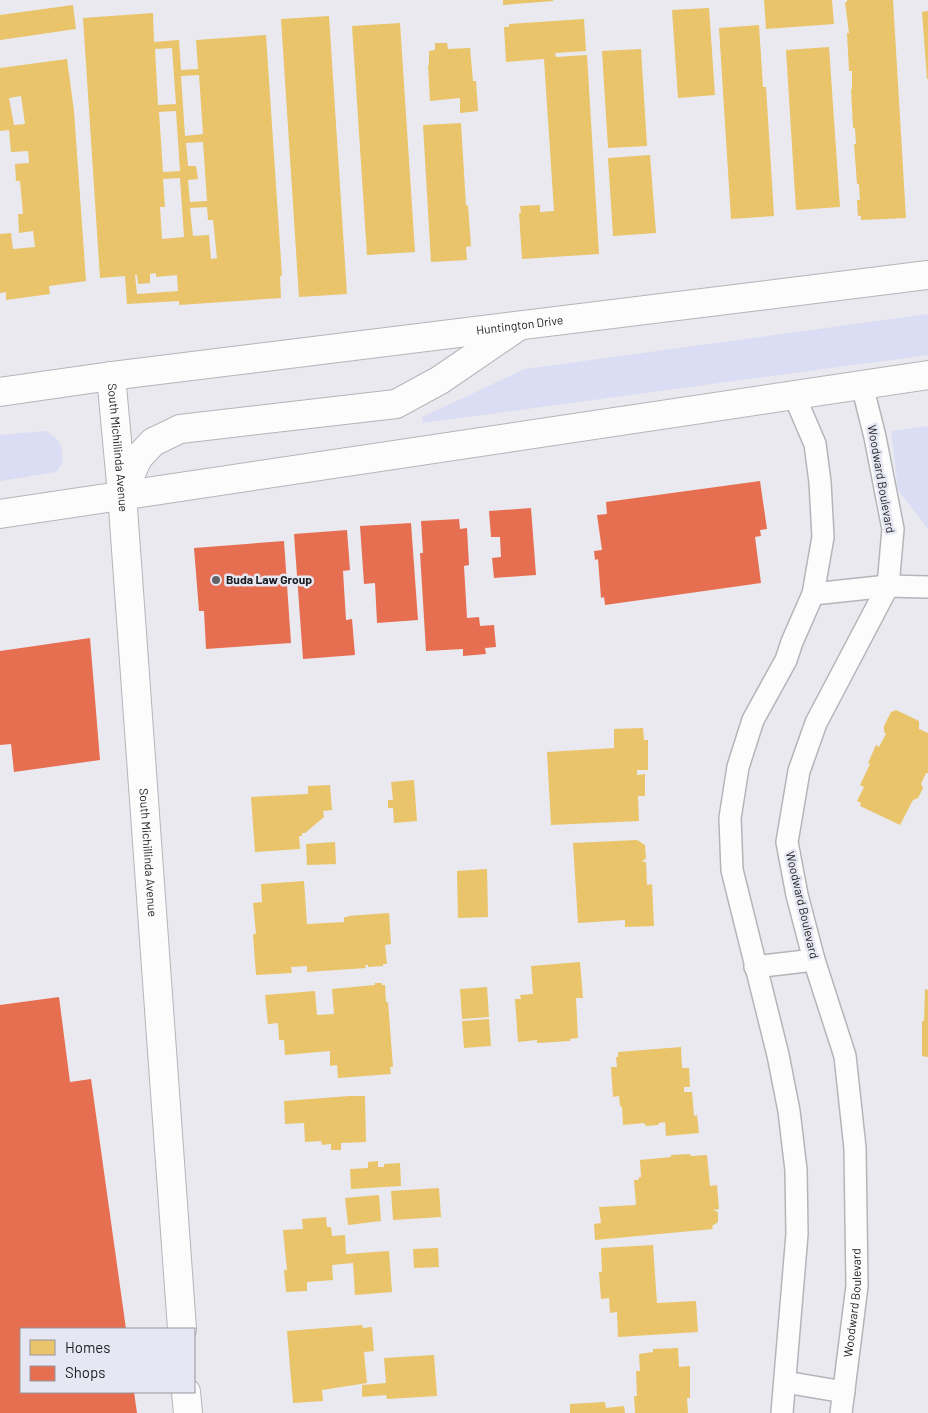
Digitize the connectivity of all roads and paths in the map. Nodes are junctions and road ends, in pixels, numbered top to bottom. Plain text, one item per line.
1 (928, 275) edge
2 (520, 326) junction
3 (928, 375) edge
4 (111, 376) junction
5 (862, 385) junction
6 (0, 392) edge
7 (794, 395) junction
8 (122, 494) junction
9 (0, 514) edge
10 (888, 586) junction
11 (928, 588) edge
12 (813, 594) junction
13 (814, 960) junction
14 (756, 967) junction
15 (182, 1328) edge
16 (785, 1382) junction
17 (186, 1393) edge
18 (842, 1403) edge
19 (188, 1413) edge
20 (782, 1413) edge

1 - 2 main road, Huntington Drive
2 - 4 main road, Huntington Drive
2 - 8 main road
3 - 5 main road
4 - 6 main road, Huntington Drive
4 - 8 main road, South Michillinda Avenue
5 - 7 main road
5 - 10 street, Woodward Boulevard
7 - 8 main road
7 - 12 street
8 - 9 main road
8 - 15 main road, South Michillinda Avenue
10 - 11 street
10 - 12 street
10 - 13 street, Woodward Boulevard
12 - 14 street
13 - 14 street
13 - 18 street, Woodward Boulevard
14 - 16 street
16 - 18 street
16 - 20 street
17 - 19 main road

